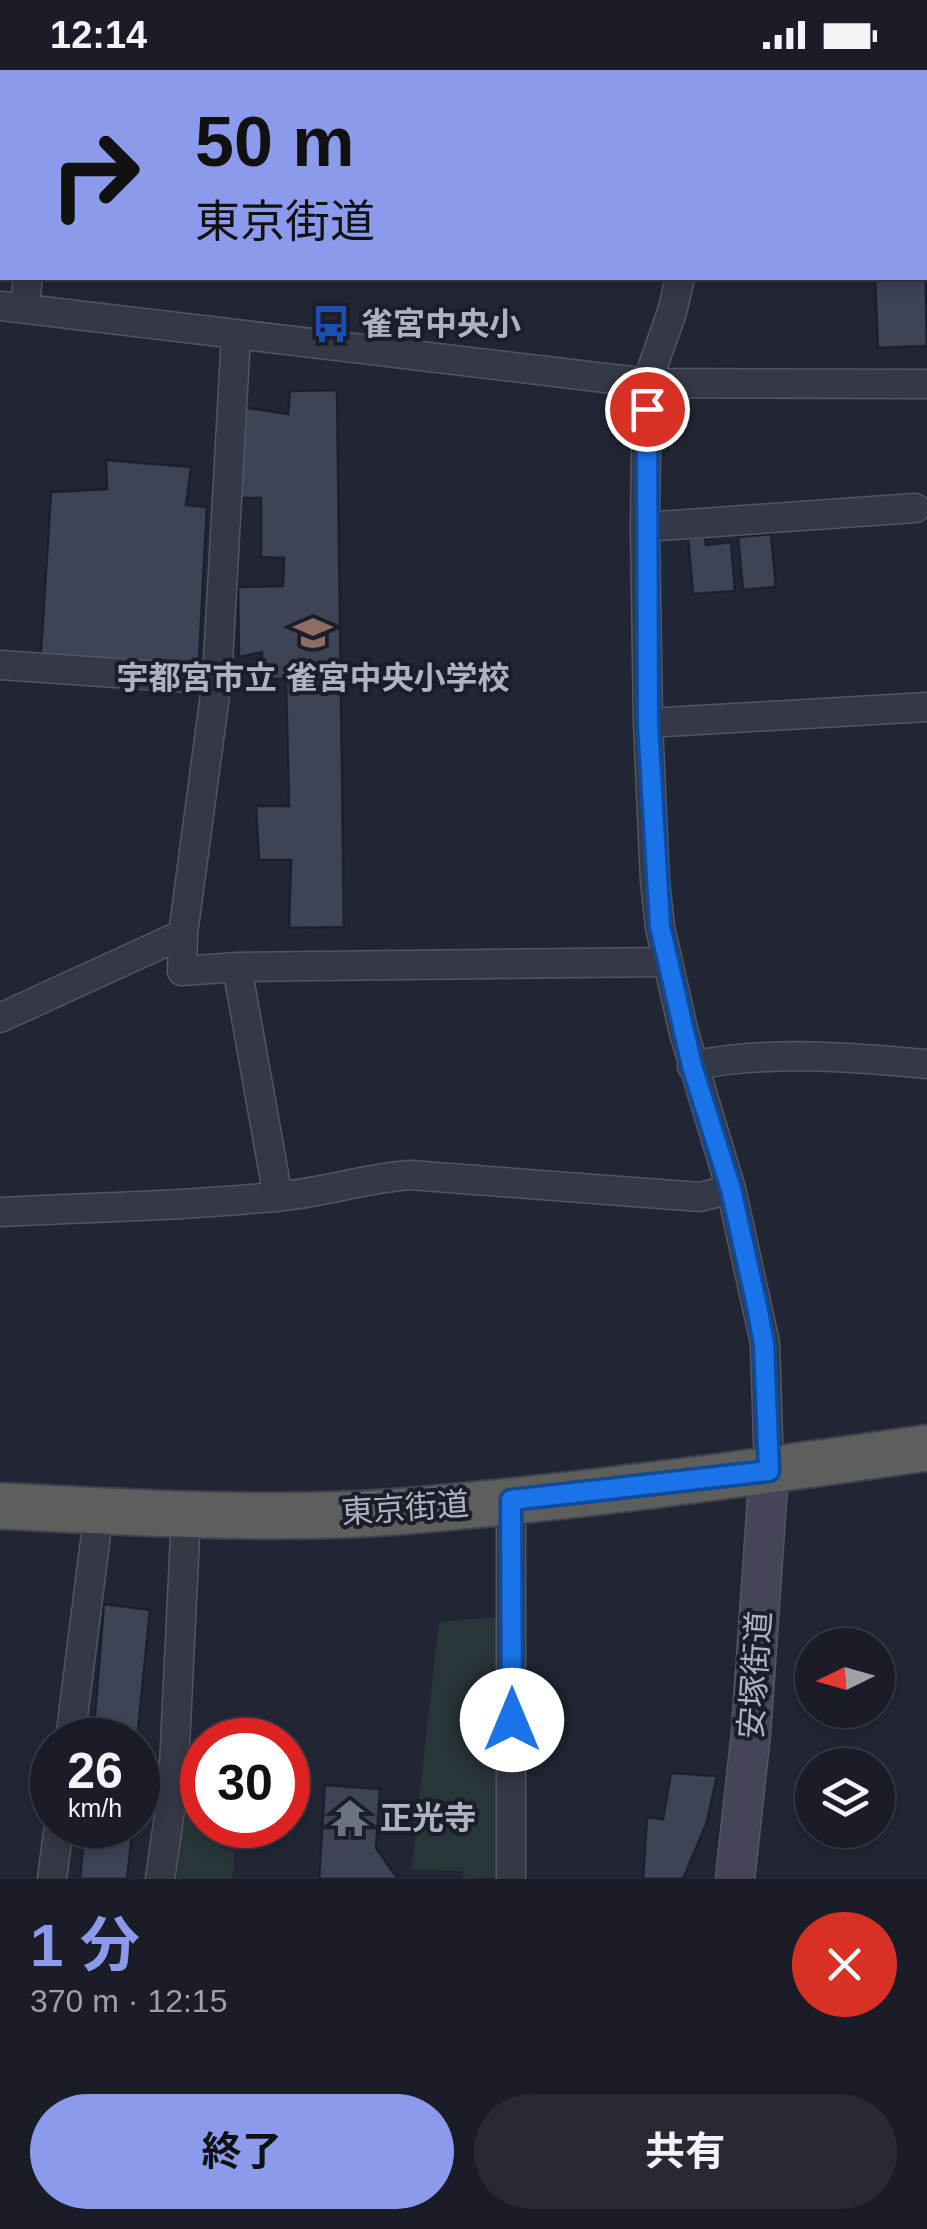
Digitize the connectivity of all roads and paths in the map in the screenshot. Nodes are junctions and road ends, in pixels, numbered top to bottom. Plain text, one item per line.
1 (27, 280) edge
2 (680, 280) edge
3 (12, 308) edge
4 (236, 335) junction
5 (647, 383) junction
6 (927, 384) edge
7 (915, 508) dead end
8 (645, 527) junction
9 (0, 665) edge
10 (217, 680) junction
11 (927, 707) edge
12 (648, 723) junction
13 (183, 934) junction
14 (668, 962) junction
15 (237, 967) junction
16 (0, 1018) edge
17 (927, 1064) edge
18 (692, 1066) junction
19 (731, 1189) junction
20 (278, 1197) junction
21 (0, 1212) edge
22 (927, 1448) edge
23 (769, 1471) junction
24 (511, 1500) junction
25 (0, 1506) edge
26 (99, 1510) junction
27 (186, 1516) junction
28 (73, 1718) edge
29 (56, 1848) edge
30 (52, 1879) edge
31 (160, 1879) edge
32 (511, 1879) edge
33 (735, 1879) edge

1 - 3 street
2 - 5 street
3 - 4 street
4 - 5 street
4 - 10 street
5 - 6 street
5 - 8 street
7 - 8 street
8 - 12 street
9 - 10 street
10 - 13 street
11 - 12 street
12 - 14 street
13 - 15 street
13 - 16 street
14 - 15 street
14 - 18 street
15 - 20 street
17 - 18 street
18 - 19 street
19 - 20 street
19 - 23 street
20 - 21 street
22 - 23 highway, 東京街道
23 - 24 highway, 東京街道
23 - 33 main road, 安塚街道
24 - 27 highway, 東京街道
24 - 32 street
25 - 26 highway, 東京街道
26 - 27 highway, 東京街道
26 - 28 street
27 - 31 street
29 - 30 street

